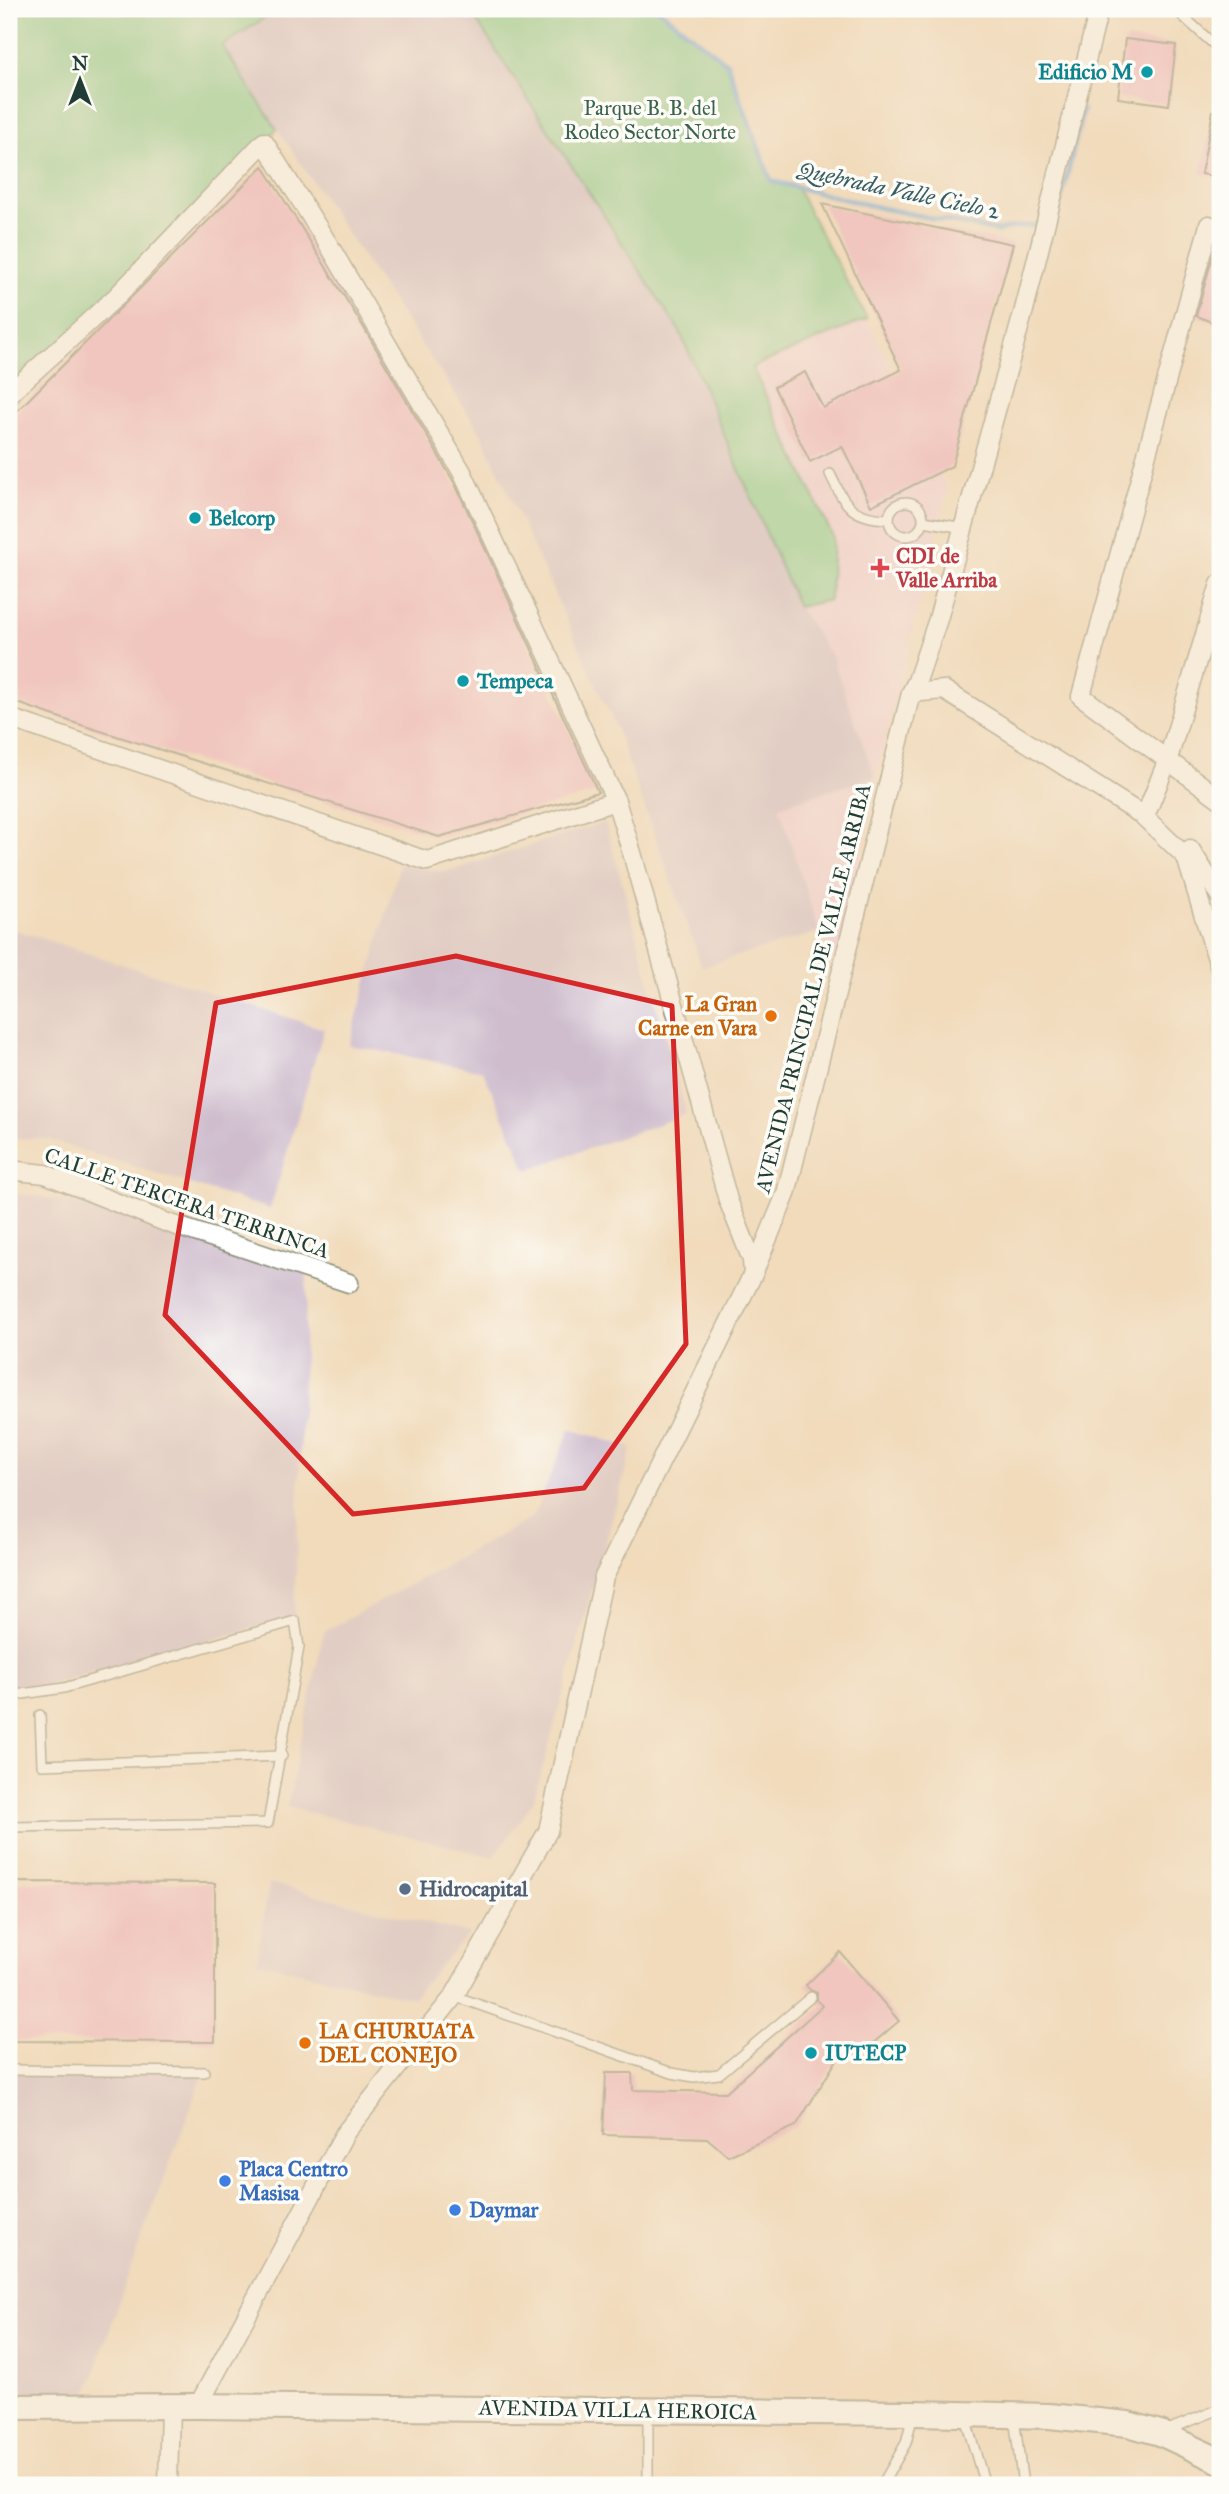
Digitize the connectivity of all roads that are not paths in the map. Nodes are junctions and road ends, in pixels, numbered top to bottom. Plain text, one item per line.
1 (1099, 9) edge
2 (1175, 9) edge
3 (1220, 50) edge
4 (1220, 234) edge
5 (9, 394) edge
6 (830, 474) dead end
7 (888, 519) junction
8 (924, 521) junction
9 (963, 528) junction
10 (1220, 584) edge
11 (914, 687) junction
12 (9, 718) edge
13 (1168, 759) junction
14 (1220, 799) edge
15 (615, 801) junction
16 (1148, 808) junction
17 (1220, 897) edge
18 (1220, 969) edge
19 (9, 1170) edge
20 (753, 1274) junction
21 (349, 1283) dead end
22 (9, 1696) edge
23 (40, 1715) dead end
24 (282, 1756) junction
25 (9, 1827) edge
26 (454, 1996) junction
27 (811, 1997) dead end
28 (9, 2070) edge
29 (204, 2072) dead end
30 (170, 2406) junction
31 (198, 2406) junction
32 (9, 2407) edge
33 (1220, 2409) edge
34 (648, 2411) junction
35 (913, 2413) junction
36 (964, 2414) junction
37 (1013, 2415) junction
38 (1160, 2433) junction
39 (1220, 2461) edge
40 (168, 2485) edge
41 (648, 2485) edge
42 (882, 2485) edge
43 (985, 2485) edge
44 (1024, 2485) edge

1 - 9 street, AVENIDA PRINCIPAL DE VALLE ARRIBA
2 - 3 lane
4 - 13 street
5 - 15 street
6 - 7 lane
7 - 8 lane
7 - 8 lane
8 - 9 lane
9 - 11 street, AVENIDA PRINCIPAL DE VALLE ARRIBA
10 - 13 street
11 - 16 street
11 - 18 street
11 - 20 street, AVENIDA PRINCIPAL DE VALLE ARRIBA
12 - 15 street
13 - 14 street
13 - 16 street
15 - 20 street
16 - 17 street
19 - 21 street, CALLE TERCERA TERRINCA
20 - 26 street, AVENIDA PRINCIPAL DE VALLE ARRIBA
22 - 24 lane
23 - 24 lane
24 - 25 lane
26 - 27 lane
26 - 31 street, AVENIDA PRINCIPAL DE VALLE ARRIBA
28 - 29 lane
30 - 31 main road, AVENIDA VILLA HEROICA
30 - 32 main road, AVENIDA VILLA HEROICA
30 - 40 street
31 - 34 main road, AVENIDA VILLA HEROICA
33 - 38 lane
34 - 35 main road, AVENIDA VILLA HEROICA
34 - 41 lane
35 - 36 main road, AVENIDA VILLA HEROICA
35 - 42 lane
36 - 37 main road, AVENIDA VILLA HEROICA
36 - 43 lane
37 - 38 main road, AVENIDA VILLA HEROICA
37 - 44 lane
38 - 39 main road, AVENIDA VILLA HEROICA

